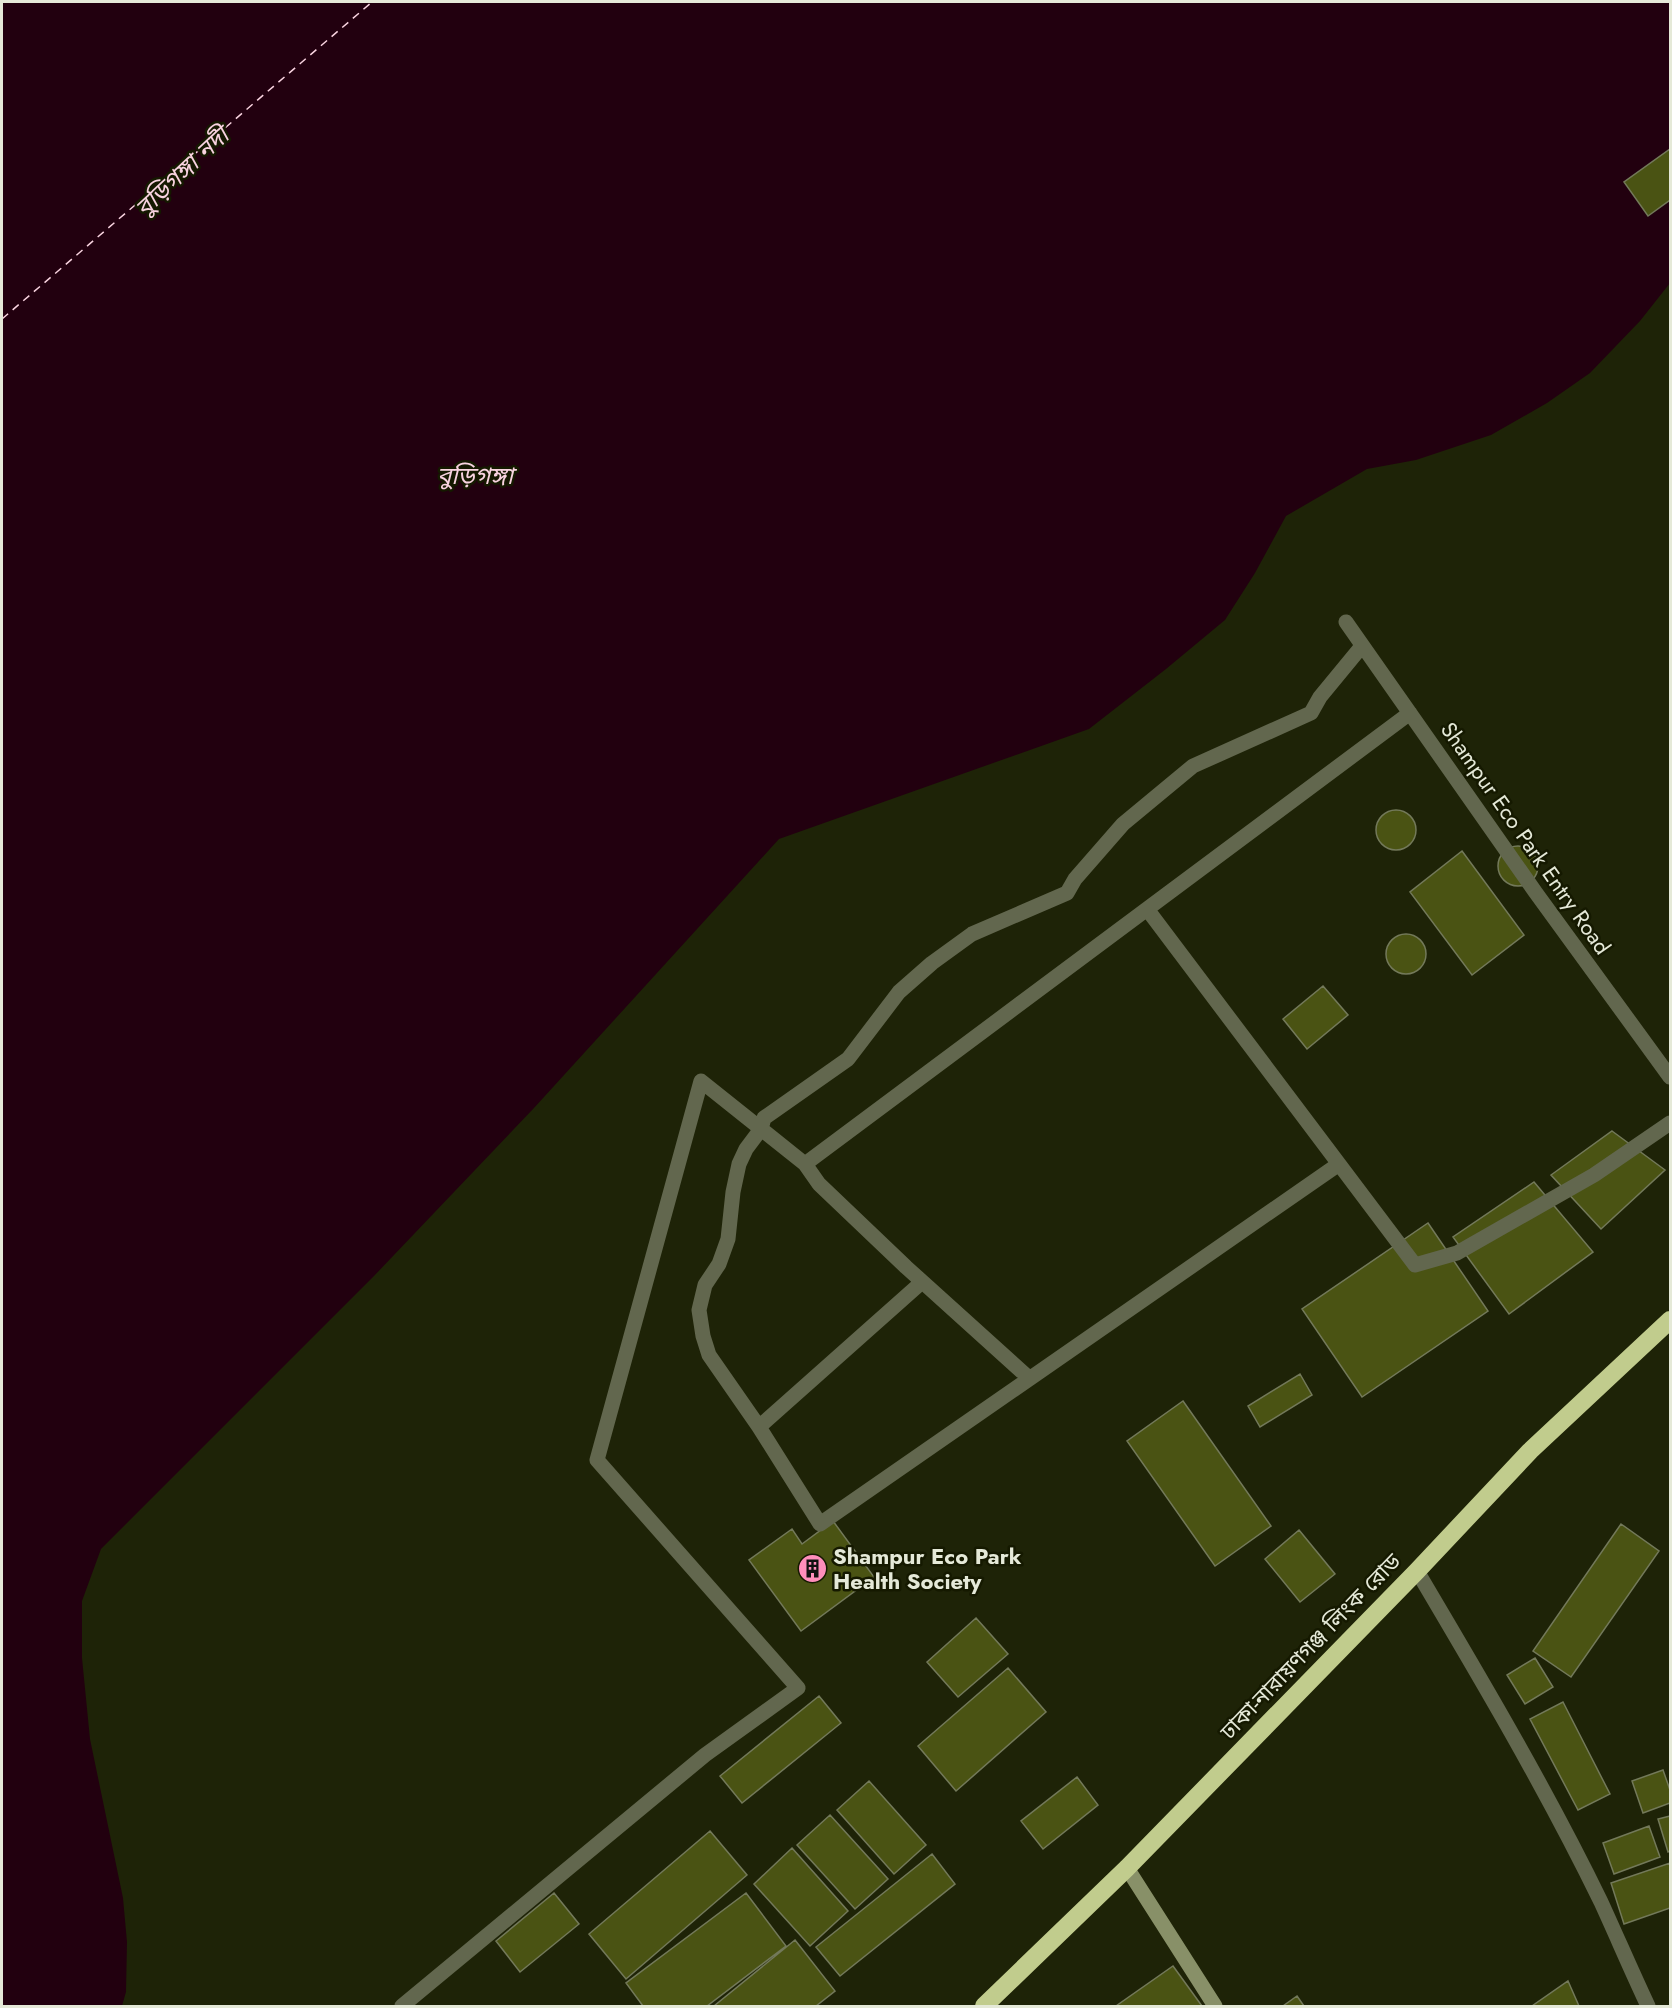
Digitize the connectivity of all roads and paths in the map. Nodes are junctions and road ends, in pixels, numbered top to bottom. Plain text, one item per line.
1 (1346, 622) dead end
2 (1362, 646) junction
3 (1410, 713) junction
4 (1147, 909) junction
5 (1671, 1077) edge
6 (1671, 1123) edge
7 (761, 1129) junction
8 (805, 1164) junction
9 (1340, 1164) junction
10 (922, 1282) junction
11 (1671, 1320) edge
12 (1029, 1378) junction
13 (759, 1427) junction
14 (1416, 1571) junction
15 (1127, 1868) junction
16 (402, 2007) edge
17 (984, 2007) edge
18 (1215, 2007) edge
19 (1648, 2007) edge

1 - 2 street, Shampur Eco Park Entry Road
2 - 3 street, Shampur Eco Park Entry Road
2 - 7 street
3 - 4 street
3 - 5 street, Shampur Eco Park Entry Road
4 - 8 street
4 - 9 street
6 - 9 street
7 - 8 street
7 - 13 street
7 - 16 street
8 - 10 street
9 - 12 street
10 - 12 street
10 - 13 street
11 - 14 highway, ঢাকা-নারায়ণগঞ্জ লিংক রোড
12 - 13 street
14 - 15 highway, ঢাকা-নারায়ণগঞ্জ লিংক রোড
14 - 19 street
15 - 17 highway, ঢাকা-নারায়ণগঞ্জ লিংক রোড
15 - 18 main road

